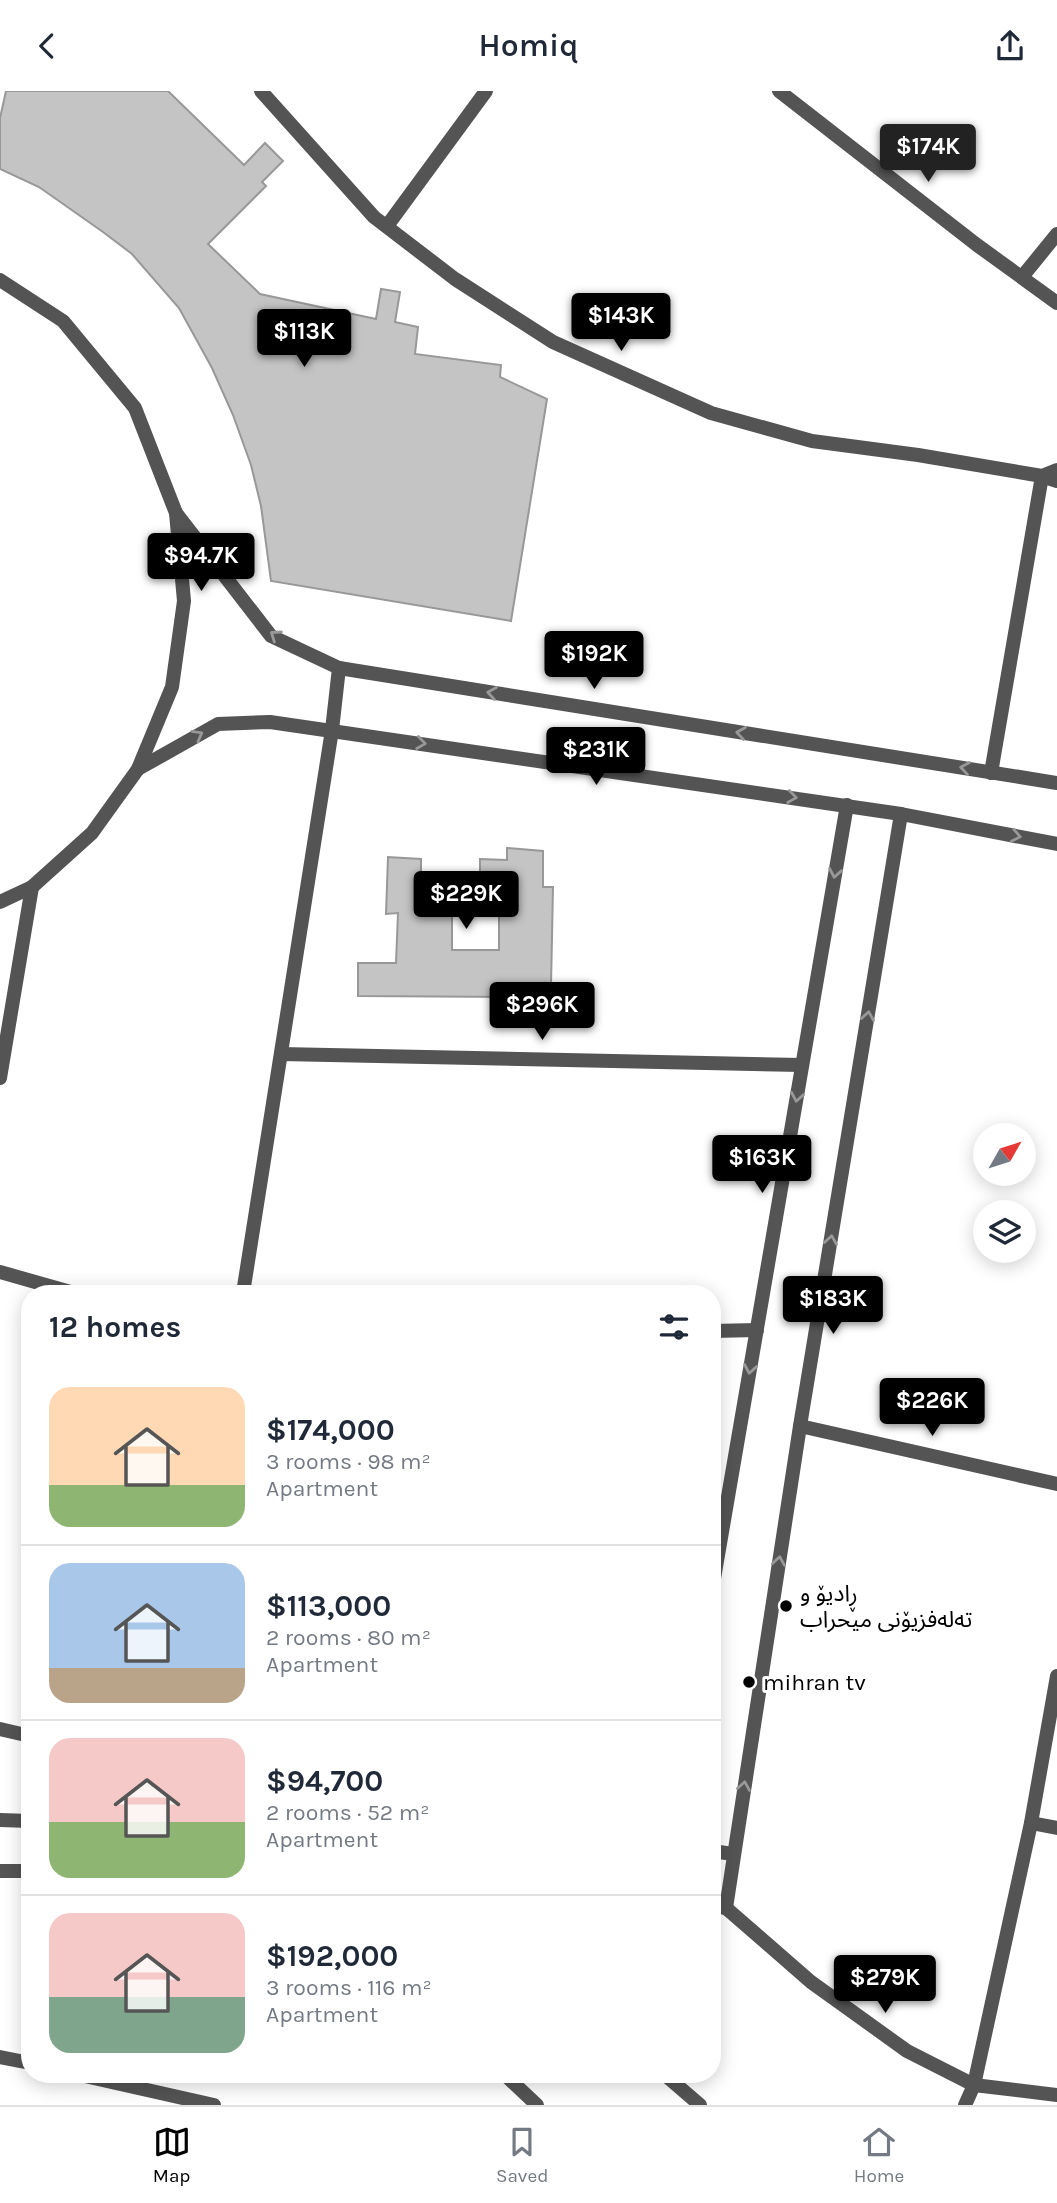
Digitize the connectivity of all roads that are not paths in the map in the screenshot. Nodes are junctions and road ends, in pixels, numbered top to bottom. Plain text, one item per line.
1 (261, 91) edge
2 (486, 91) edge
3 (779, 91) edge
4 (387, 226) junction
5 (1057, 234) edge
6 (1022, 277) junction
7 (0, 280) edge
8 (1057, 303) edge
9 (1057, 470) edge
10 (1042, 476) junction
11 (1057, 481) edge
12 (176, 513) junction
13 (339, 668) junction
14 (332, 730) junction
15 (138, 769) junction
16 (991, 772) junction
17 (1057, 783) edge
18 (847, 805) junction
19 (901, 814) junction
20 (1057, 844) edge
21 (32, 887) junction
22 (0, 902) edge
23 (281, 1054) junction
24 (802, 1065) junction
25 (0, 1078) edge
26 (0, 1272) edge
27 (46, 1285) edge
28 (244, 1285) edge
29 (757, 1330) junction
30 (721, 1331) edge
31 (800, 1426) junction
32 (1057, 1484) edge
33 (721, 1539) edge
34 (1057, 1676) edge
35 (0, 1729) edge
36 (21, 1734) edge
37 (0, 1820) edge
38 (21, 1821) edge
39 (1031, 1823) junction
40 (1057, 1828) edge
41 (721, 1852) edge
42 (733, 1854) junction
43 (0, 1871) edge
44 (21, 1871) edge
45 (721, 1899) edge
46 (721, 1909) edge
47 (0, 2057) edge
48 (21, 2061) edge
49 (116, 2083) edge
50 (514, 2083) edge
51 (674, 2083) edge
52 (974, 2085) junction
53 (1055, 2098) edge
54 (214, 2105) edge
55 (537, 2105) edge
56 (700, 2105) edge
57 (965, 2105) edge

1 - 4 street
2 - 4 street
3 - 6 street
4 - 10 street
5 - 6 street
6 - 8 street
7 - 12 street
9 - 10 street
10 - 11 street
10 - 16 street
13 -> 12 street
12 - 15 street
13 - 14 street
16 -> 13 street
15 -> 14 street
14 -> 18 street
14 - 23 street
15 - 21 street
16 - 17 street
18 - 19 street
18 -> 24 street
19 -> 20 street
31 -> 19 street
21 - 22 street
21 - 25 street
23 - 24 street
23 - 28 street
24 -> 29 street
26 - 27 street
29 - 30 street
29 -> 33 street
31 - 32 street
42 -> 31 street
34 - 39 street
35 - 36 street
37 - 38 street
39 - 40 street
39 - 52 street
41 - 42 street
42 - 45 street
43 - 44 street
46 - 52 street
47 - 48 street
49 - 54 street
50 - 55 street
51 - 56 street
52 - 53 street
52 - 57 street

